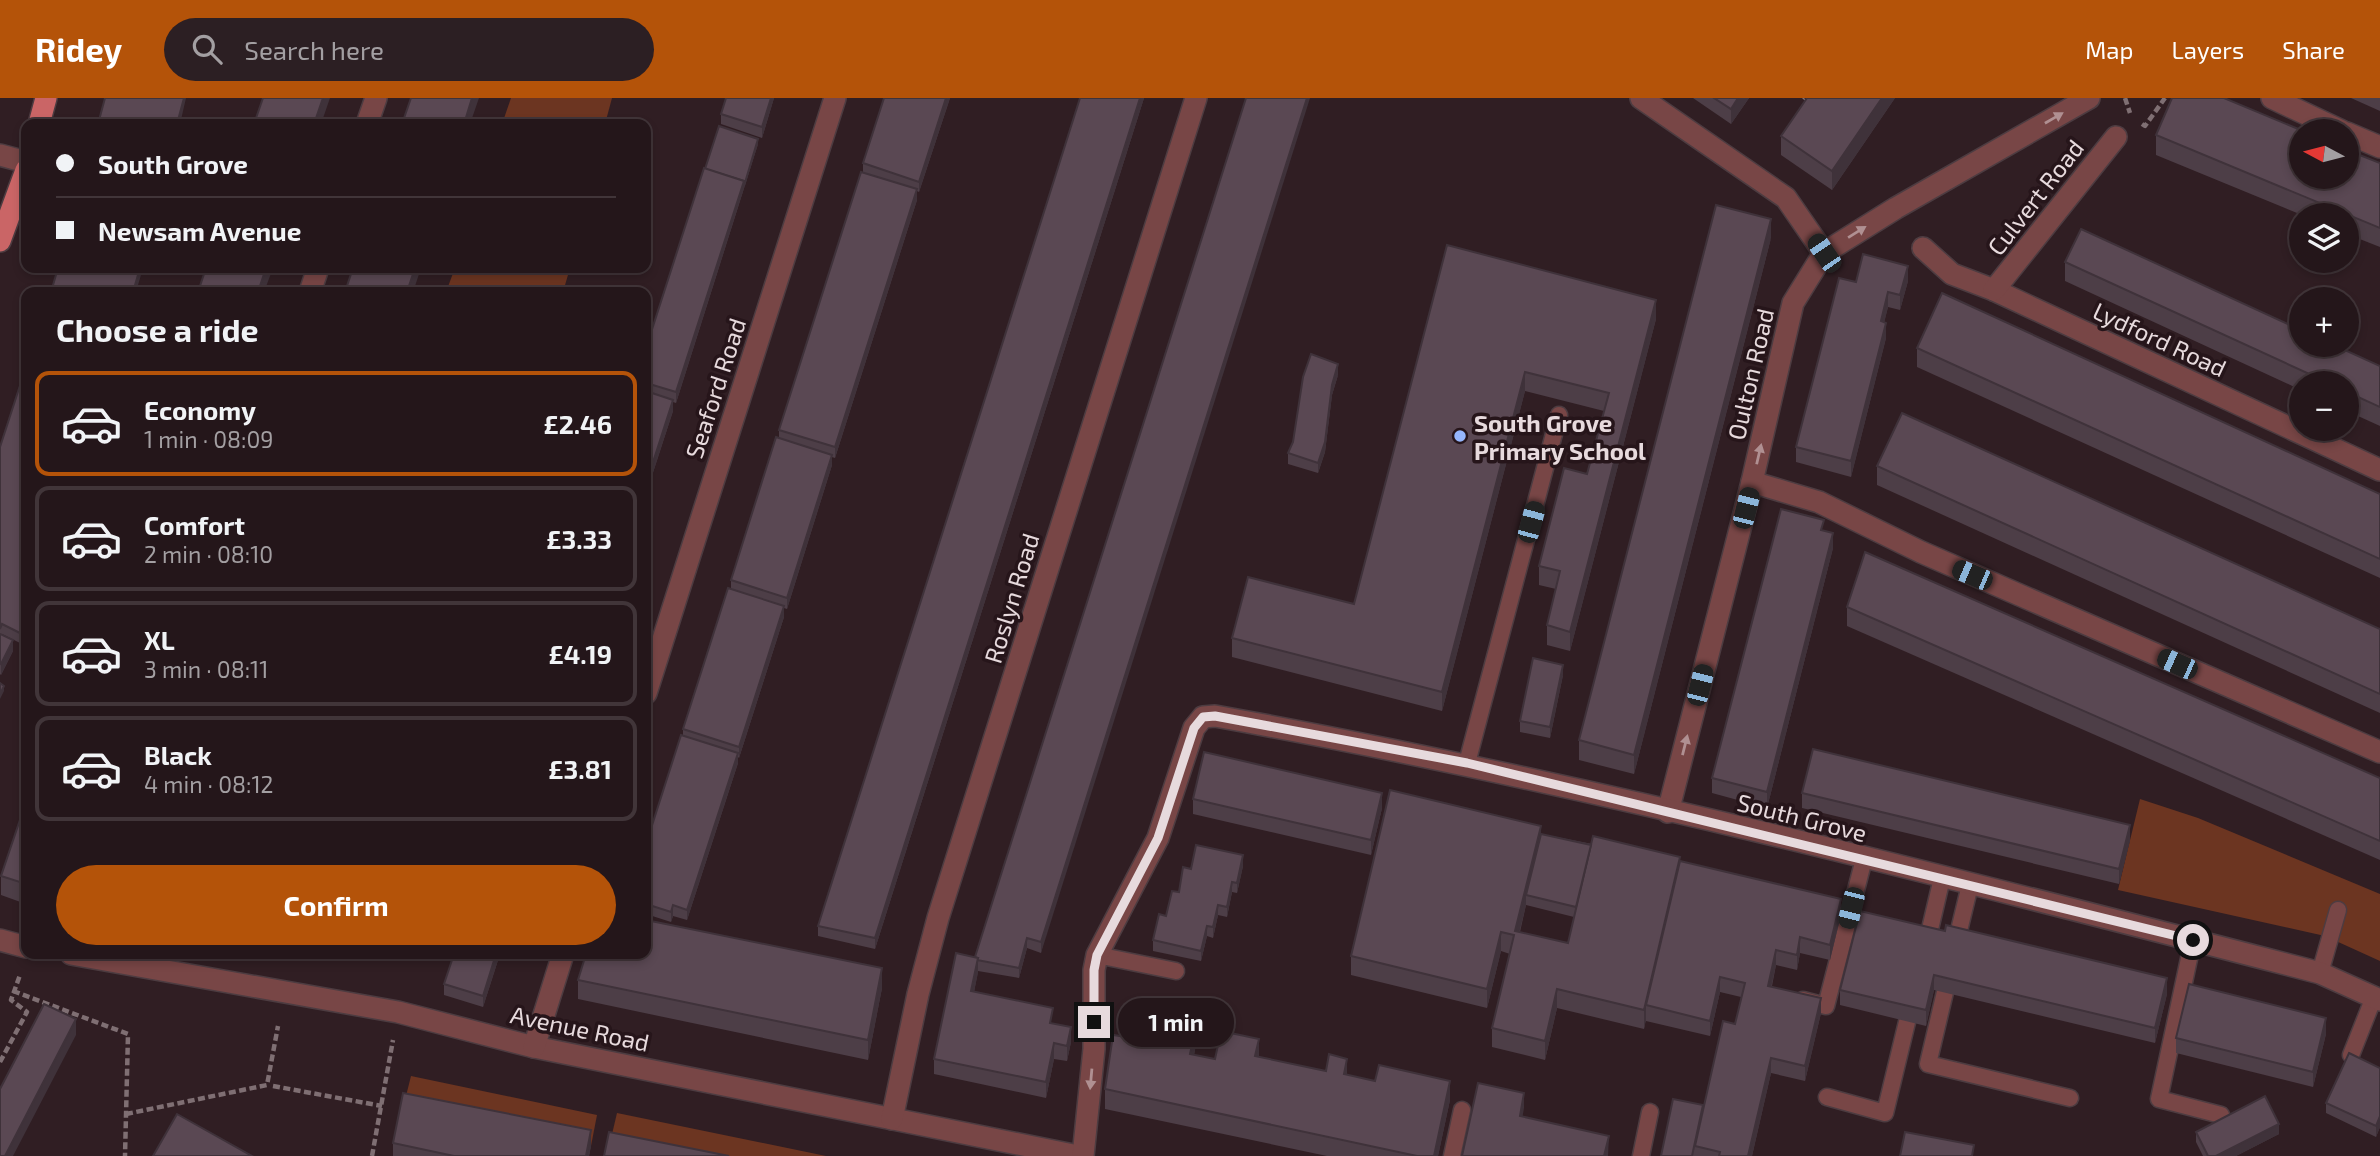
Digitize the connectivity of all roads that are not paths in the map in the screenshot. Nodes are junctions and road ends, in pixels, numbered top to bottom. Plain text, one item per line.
1 (46, 98) edge
2 (376, 98) edge
3 (835, 98) edge
4 (1196, 98) edge
5 (1641, 98) edge
6 (2089, 98) edge
7 (2272, 98) edge
8 (40, 119) edge
9 (369, 119) edge
10 (2317, 119) edge
11 (2116, 137) dead end
12 (2359, 138) edge
13 (2380, 147) edge
14 (0, 155) edge
15 (21, 161) edge
16 (21, 184) edge
17 (0, 241) edge
18 (1923, 248) dead end
19 (1824, 253) junction
20 (1994, 290) junction
21 (1559, 415) dead end
22 (2380, 470) edge
23 (1752, 482) junction
24 (651, 677) edge
25 (2380, 752) edge
26 (1467, 763) junction
27 (1668, 811) junction
28 (1864, 859) junction
29 (1942, 878) junction
30 (1970, 885) junction
31 (2339, 910) dead end
32 (0, 940) edge
33 (2193, 940) junction
34 (1927, 942) edge
35 (1956, 943) edge
36 (21, 954) edge
37 (1097, 955) junction
38 (107, 959) edge
39 (561, 959) edge
40 (1176, 971) dead end
41 (2320, 973) junction
42 (1945, 992) edge
43 (1791, 997) edge
44 (2377, 998) edge
45 (1908, 1021) edge
46 (534, 1047) junction
47 (2351, 1055) edge
48 (1827, 1097) dead end
49 (2070, 1098) dead end
50 (1462, 1110) dead end
51 (1650, 1112) dead end
52 (2221, 1115) dead end
53 (892, 1119) junction
54 (1080, 1156) edge
55 (1452, 1156) edge
56 (1641, 1156) edge

1 - 8 main road
2 - 9 street
3 - 24 street, Seaford Road
4 - 53 street, Roslyn Road
5 - 19 street
19 -> 6 street, Oulton Road
7 - 10 street
11 - 20 street, Culvert Road
12 - 13 street
14 - 15 street
16 - 17 main road
18 - 20 street, Lydford Road
23 -> 19 street, Oulton Road
20 - 22 street, Lydford Road
21 - 26 lane
23 - 25 street
27 -> 23 street, Oulton Road
26 - 27 street, South Grove
26 - 37 street, South Grove
27 - 28 street, South Grove
28 - 29 street, South Grove
28 - 43 lane
29 - 30 street, South Grove
29 - 34 lane
30 - 33 street, South Grove
30 - 35 lane
31 - 41 lane
32 - 36 street
33 - 41 street, South Grove
33 - 52 lane
37 - 40 lane
37 -> 54 street
38 - 46 street, Avenue Road
39 - 46 street
41 - 44 street, South Grove
42 - 49 lane
44 - 47 lane
45 - 48 lane
46 - 53 street, Avenue Road
50 - 55 lane
51 - 56 lane
53 - 54 street, Avenue Road

